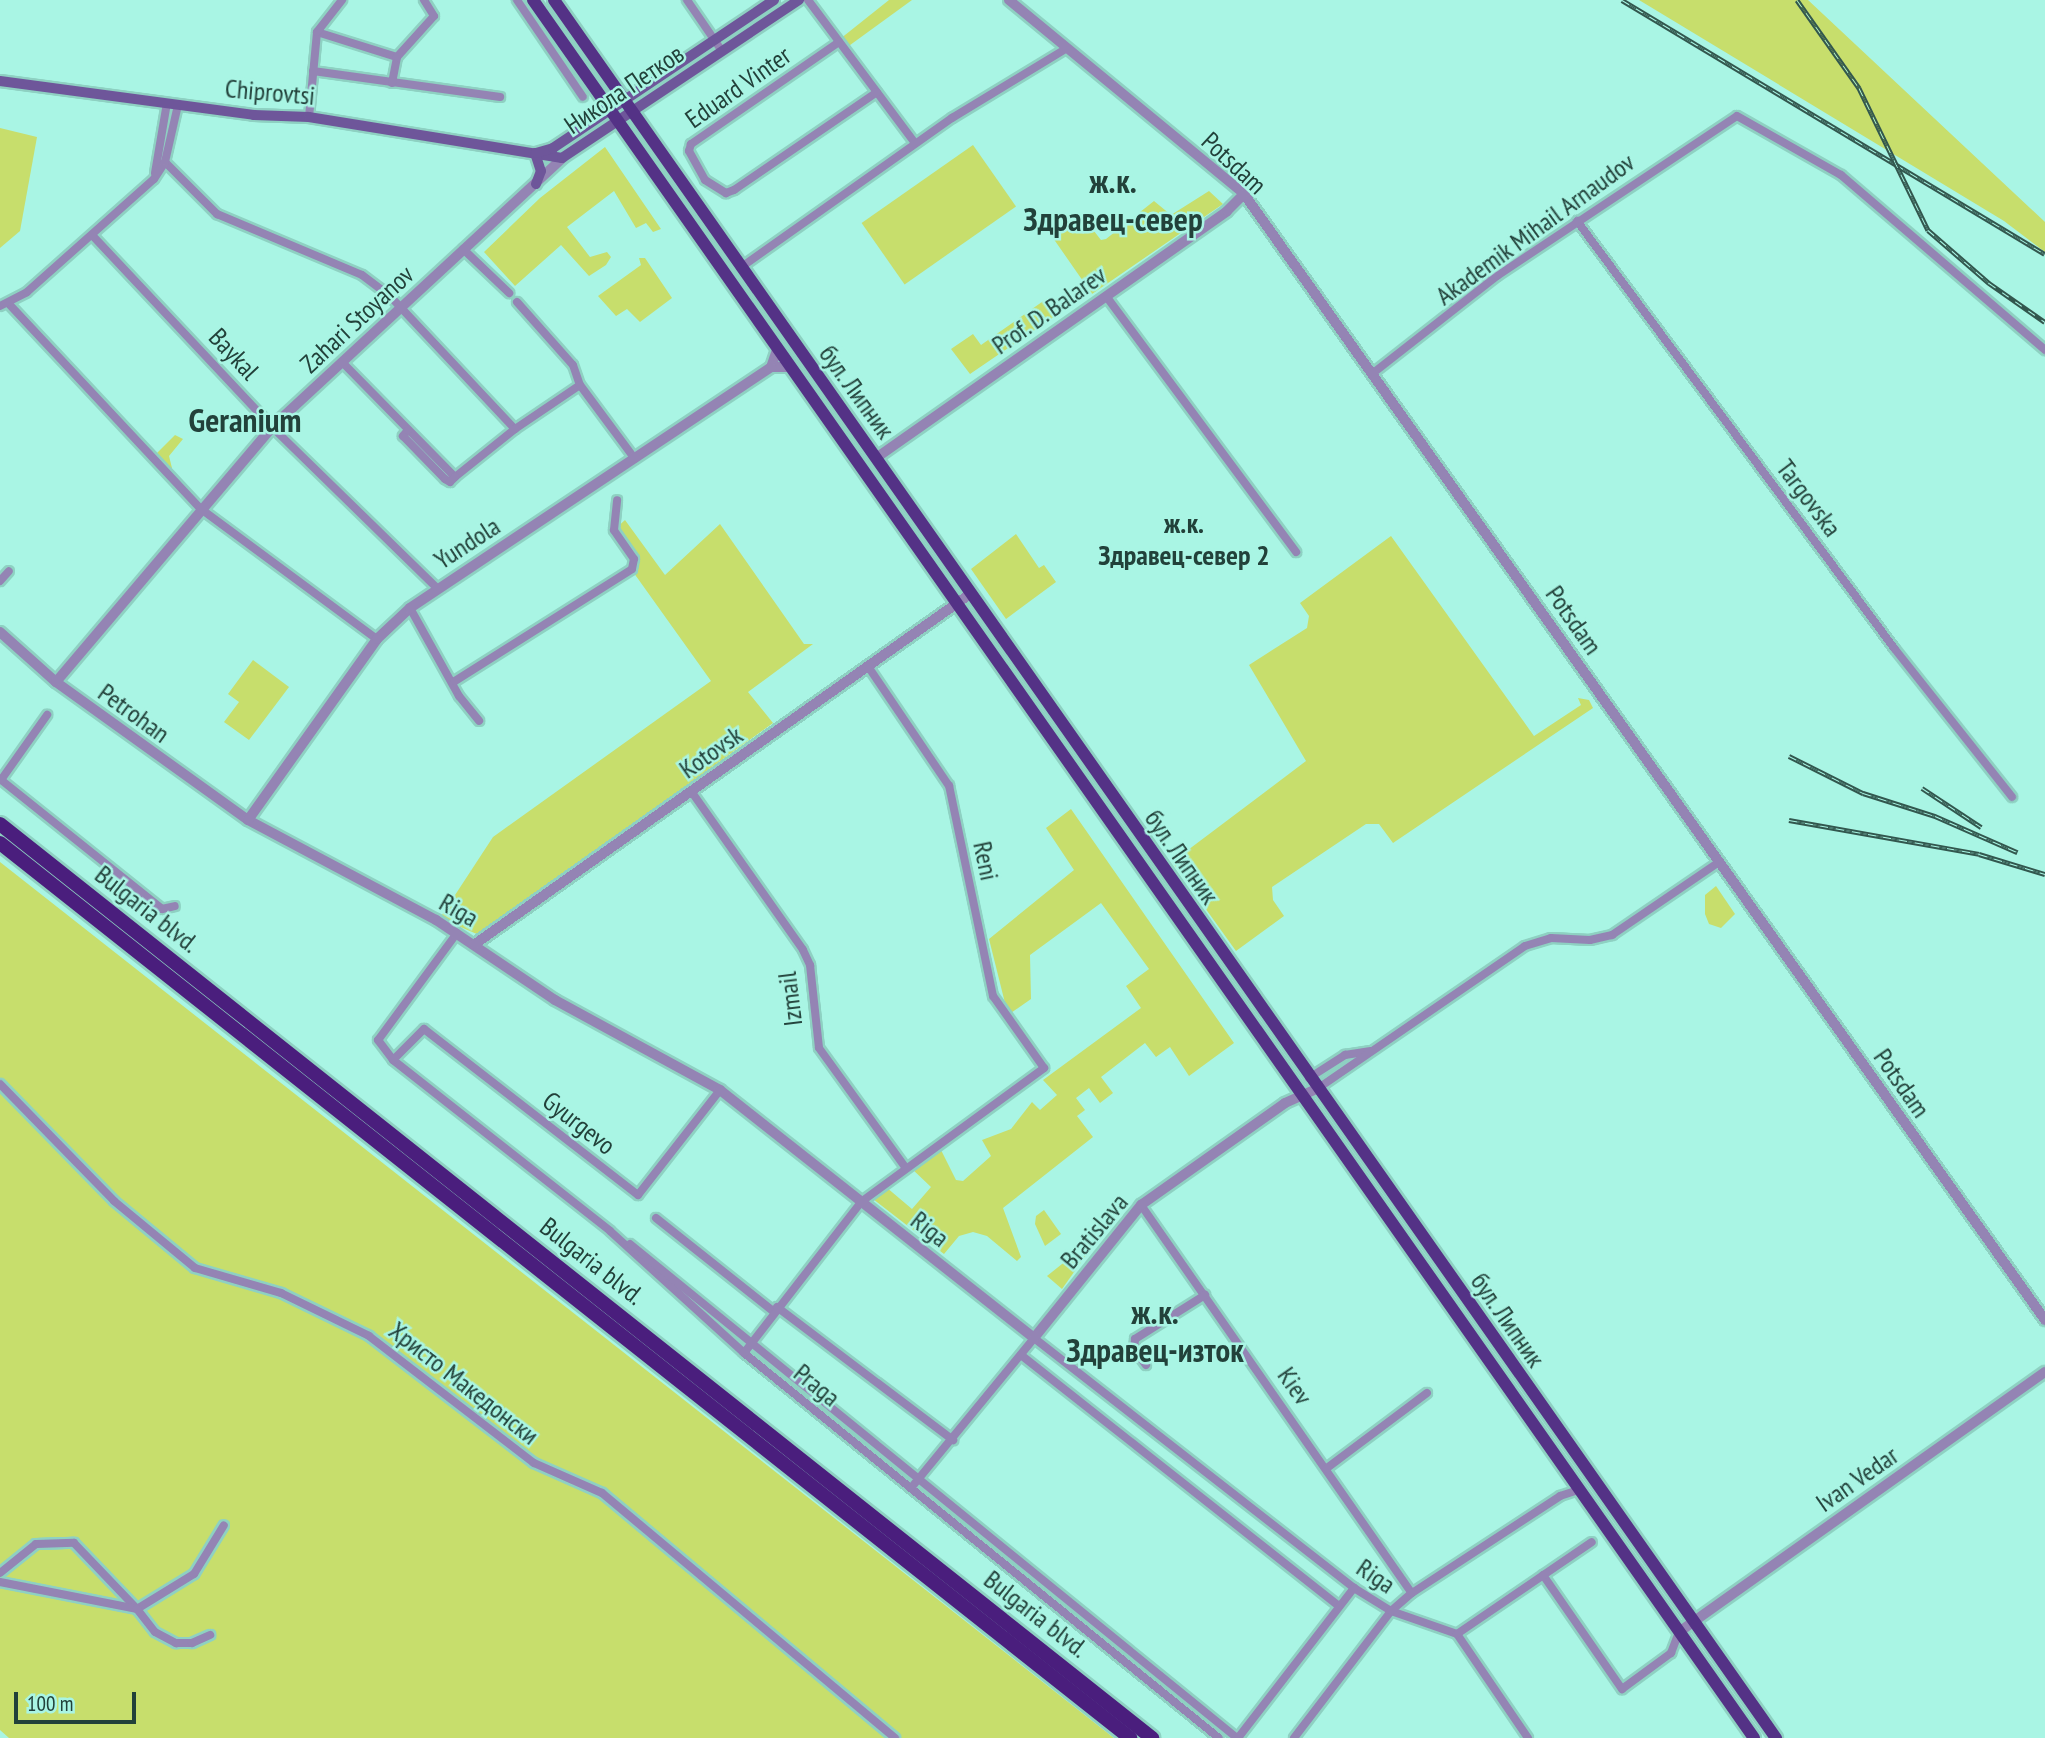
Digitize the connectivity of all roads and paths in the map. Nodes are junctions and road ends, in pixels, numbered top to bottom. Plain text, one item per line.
1 (342, 0) edge
2 (424, 0) edge
3 (517, 0) edge
4 (533, 0) edge
5 (554, 0) edge
6 (687, 0) edge
7 (774, 0) edge
8 (799, 0) edge
9 (808, 0) edge
10 (1009, 0) edge
11 (317, 32) junction
12 (715, 39) junction
13 (839, 42) junction
14 (1067, 48) junction
15 (722, 51) junction
16 (397, 57) junction
17 (313, 71) junction
18 (0, 81) edge
19 (393, 83) junction
20 (877, 92) junction
21 (500, 97) dead end
22 (583, 97) dead end
23 (624, 100) junction
24 (173, 104) junction
25 (608, 110) junction
26 (632, 111) junction
27 (309, 117) junction
28 (617, 122) junction
29 (915, 143) junction
30 (535, 153) junction
31 (562, 158) junction
32 (165, 162) junction
33 (154, 179) junction
34 (536, 184) junction
35 (1244, 194) junction
36 (1577, 221) junction
37 (92, 235) junction
38 (463, 249) junction
39 (740, 268) junction
40 (509, 293) dead end
41 (1107, 296) junction
42 (517, 302) dead end
43 (5, 305) edge
44 (398, 309) junction
45 (776, 349) junction
46 (2045, 350) edge
47 (342, 362) junction
48 (771, 367) junction
49 (790, 367) junction
50 (1372, 374) junction
51 (580, 385) junction
52 (272, 427) junction
53 (515, 429) junction
54 (876, 458) junction
55 (635, 459) junction
56 (617, 499) dead end
57 (201, 509) junction
58 (1296, 552) dead end
59 (9, 571) dead end
60 (0, 581) edge
61 (437, 588) junction
62 (970, 594) junction
63 (958, 605) junction
64 (410, 608) junction
65 (0, 632) edge
66 (377, 639) junction
67 (869, 668) junction
68 (454, 681) junction
69 (56, 682) junction
70 (47, 715) dead end
71 (479, 721) dead end
72 (1, 779) edge
73 (691, 791) junction
74 (2012, 797) dead end
75 (248, 820) junction
76 (0, 824) edge
77 (0, 843) edge
78 (1719, 862) junction
79 (176, 906) dead end
80 (457, 933) junction
81 (475, 944) junction
82 (393, 1060) junction
83 (1313, 1083) junction
84 (0, 1084) edge
85 (720, 1090) junction
86 (1300, 1092) junction
87 (905, 1167) junction
88 (861, 1202) junction
89 (1141, 1205) junction
90 (656, 1218) dead end
91 (610, 1230) junction
92 (1205, 1296) junction
93 (775, 1309) junction
94 (2045, 1319) edge
95 (1034, 1338) junction
96 (751, 1342) junction
97 (744, 1353) junction
98 (1021, 1355) junction
99 (1146, 1366) dead end
100 (2045, 1372) edge
101 (1427, 1393) dead end
102 (953, 1440) junction
103 (1327, 1468) junction
104 (919, 1479) junction
105 (911, 1488) junction
106 (1579, 1490) junction
107 (224, 1525) dead end
108 (1592, 1542) dead end
109 (0, 1573) edge
110 (1543, 1575) junction
111 (0, 1582) edge
112 (1354, 1588) junction
113 (1412, 1594) junction
114 (1339, 1606) junction
115 (137, 1609) junction
116 (1391, 1611) junction
117 (1693, 1621) junction
118 (1679, 1632) junction
119 (1457, 1634) junction
120 (210, 1636) dead end
121 (895, 1738) edge
122 (1130, 1738) edge
123 (1152, 1738) edge
124 (1219, 1738) edge
125 (1237, 1738) edge
126 (1294, 1738) edge
127 (1528, 1738) edge
128 (1754, 1738) edge
129 (1776, 1738) edge

1 - 11 street
2 - 16 street
3 - 22 street
4 - 25 main road, бул. Липник
5 - 23 main road, бул. Липник
6 - 12 street
7 - 12 main road, Никола Петков
8 - 15 main road, Никола Петков
9 - 13 street
10 - 14 street, Potsdam
11 - 16 street
11 - 17 street
12 - 15 street
12 - 23 main road, Никола Петков
13 - 20 street
13 - 20 street, Eduard Vinter
14 - 29 street
14 - 35 street, Potsdam
15 - 26 main road, Никола Петков
16 - 19 street
17 - 19 street
17 - 27 street
18 - 24 main road, Chiprovtsi
19 - 21 street
20 - 29 street
23 - 25 main road, Никола Петков
23 - 26 main road, бул. Липник
24 - 27 main road, Chiprovtsi
24 - 32 street
24 - 33 street
25 - 28 main road, бул. Липник
25 - 30 main road, Никола Петков
26 - 28 main road, Никола Петков
26 - 39 main road, бул. Липник
27 - 30 main road, Chiprovtsi
28 - 31 main road, Никола Петков
28 - 45 main road, бул. Липник
29 - 39 street
30 - 31 main road, Никола Петков
30 - 34 main road
31 - 34 street, Zahari Stoyanov
32 - 33 street
32 - 44 street
33 - 37 street
34 - 38 street, Zahari Stoyanov
35 - 41 street, Prof. D. Balarev
35 - 50 street, Potsdam
36 - 46 street, Akademik Mihail Arnaudov
36 - 50 street, Akademik Mihail Arnaudov
36 - 74 street, Targovska
37 - 43 street
37 - 52 street, Baykal
38 - 40 street
38 - 44 street, Zahari Stoyanov
39 - 54 main road, бул. Липник
41 - 54 street, Prof. D. Balarev
41 - 58 street
42 - 51 street
43 - 57 street
44 - 47 street, Zahari Stoyanov
44 - 53 street
45 - 48 street
45 - 49 main road, бул. Липник
47 - 52 street, Zahari Stoyanov
47 - 53 street
48 - 49 street
48 - 55 street, Yundola
49 - 63 main road, бул. Липник
50 - 78 street, Potsdam
51 - 53 street
51 - 55 street
52 - 57 street, Zahari Stoyanov
52 - 61 street, Baykal
54 - 62 main road, бул. Липник
55 - 61 street, Yundola
56 - 68 street
57 - 66 street
57 - 69 street, Zahari Stoyanov
59 - 60 street
61 - 64 street, Yundola
62 - 63 street, Kotovsk
62 - 83 main road, бул. Липник
63 - 67 street, Kotovsk
63 - 86 main road, бул. Липник
64 - 66 street, Yundola
64 - 68 street
65 - 69 street, Petrohan
66 - 75 street, Yundola
67 - 73 street, Kotovsk
67 - 87 street, Reni
68 - 71 street
69 - 75 street, Petrohan
70 - 72 street
72 - 79 street
73 - 81 street, Kotovsk
73 - 87 street, Izmail
75 - 80 street, Riga
76 - 123 highway, Bulgaria blvd.
77 - 122 highway, Bulgaria blvd.
78 - 83 street
78 - 94 street, Potsdam
80 - 81 street, Riga
80 - 82 street
81 - 85 street, Riga
82 - 85 street, Gyurgevo
82 - 91 street, Praga
83 - 86 street
83 - 117 main road, бул. Липник
84 - 121 street, Христо Македонски
85 - 88 street, Riga
86 - 89 street, Bratislava
86 - 106 main road, бул. Липник
87 - 88 street
88 - 93 street
88 - 95 street, Riga
89 - 92 street, Kiev
89 - 95 street, Bratislava
90 - 93 street
91 - 96 street
91 - 97 street, Praga
92 - 99 street
92 - 103 street, Kiev
93 - 96 street
93 - 102 street
95 - 98 street, Bratislava
95 - 112 street, Riga
96 - 97 street
96 - 104 street
97 - 105 street, Praga
98 - 102 street, Bratislava
98 - 114 street
100 - 117 street, Ivan Vedar
101 - 103 street
102 - 104 street, Bratislava
103 - 113 street, Kiev
104 - 105 street, Bratislava
104 - 125 street
105 - 124 street, Praga
106 - 113 street
106 - 118 main road, бул. Липник
107 - 115 street
108 - 110 street
109 - 115 street
110 - 118 street
110 - 119 street
111 - 115 street
112 - 114 street
112 - 116 street, Riga
113 - 116 street
114 - 125 street
115 - 120 street
116 - 119 street, Riga
116 - 126 street
117 - 118 street, Ivan Vedar
117 - 129 main road, бул. Липник
118 - 128 main road, бул. Липник
119 - 127 street

